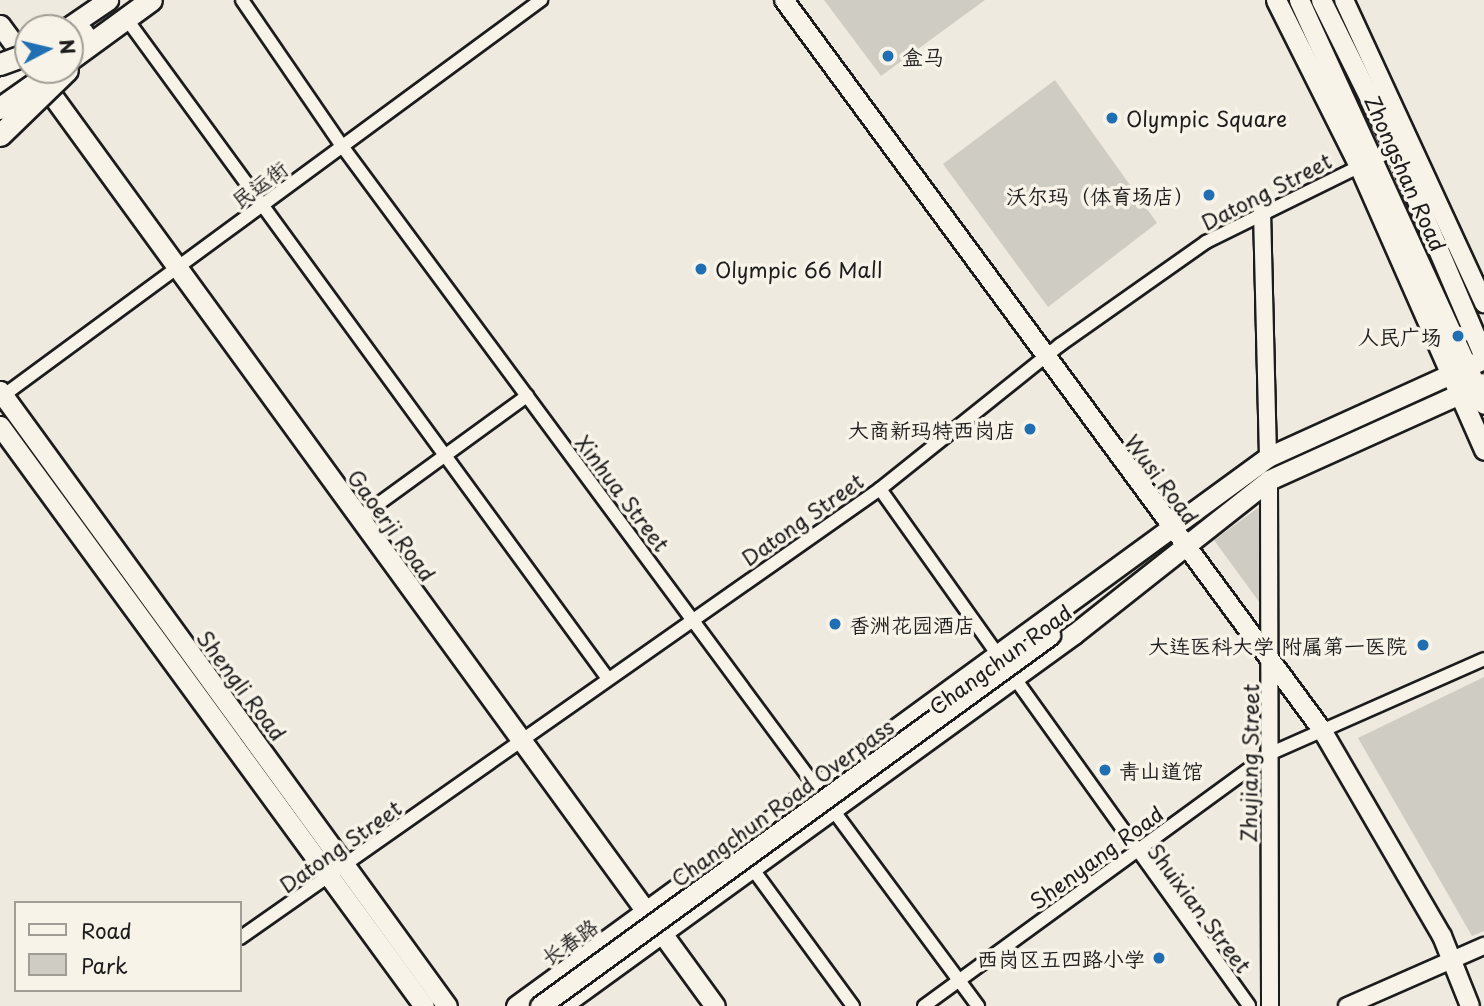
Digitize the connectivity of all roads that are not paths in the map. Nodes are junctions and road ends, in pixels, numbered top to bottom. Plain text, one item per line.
1 (108, 0) edge
2 (129, 0) edge
3 (151, 0) edge
4 (165, 0) edge
5 (242, 0) edge
6 (541, 0) edge
7 (784, 0) edge
8 (1276, 0) edge
9 (1299, 0) edge
10 (1321, 0) edge
11 (1344, 0) edge
12 (0, 24) edge
13 (131, 25) junction
14 (84, 28) edge
15 (84, 31) edge
16 (84, 33) edge
17 (14, 43) edge
18 (84, 57) edge
19 (14, 76) edge
20 (42, 84) edge
21 (45, 84) edge
22 (53, 84) edge
23 (54, 84) edge
24 (0, 90) edge
25 (0, 108) edge
26 (0, 122) edge
27 (0, 135) edge
28 (342, 146) junction
29 (1395, 149) junction
30 (1367, 162) junction
31 (263, 205) junction
32 (1262, 211) junction
33 (178, 268) junction
34 (1484, 303) edge
35 (1044, 359) junction
36 (1471, 364) edge
37 (1476, 392) edge
38 (1, 395) edge
39 (527, 396) junction
40 (0, 426) edge
41 (1484, 450) edge
42 (446, 455) junction
43 (1268, 457) junction
44 (1269, 480) junction
45 (880, 489) junction
46 (359, 518) junction
47 (1172, 528) junction
48 (1185, 545) junction
49 (1095, 586) junction
50 (1109, 605) junction
51 (692, 619) junction
52 (1051, 635) junction
53 (998, 656) junction
54 (1484, 659) edge
55 (1272, 665) junction
56 (1014, 677) junction
57 (608, 679) junction
58 (1322, 730) junction
59 (524, 743) junction
60 (1269, 754) junction
61 (818, 788) junction
62 (833, 810) junction
63 (1135, 853) junction
64 (348, 866) junction
65 (751, 868) junction
66 (330, 878) junction
67 (647, 913) junction
68 (661, 932) junction
69 (242, 937) edge
70 (1484, 946) edge
71 (1453, 960) junction
72 (959, 980) junction
73 (424, 1006) edge
74 (447, 1006) edge
75 (516, 1006) edge
76 (540, 1006) edge
77 (561, 1006) edge
78 (715, 1006) edge
79 (853, 1006) edge
80 (924, 1006) edge
81 (978, 1006) edge
82 (1249, 1006) edge
83 (1270, 1006) edge
84 (1347, 1006) edge
85 (1470, 1006) edge

1 - 14 main road
2 - 15 highway
3 - 16 highway
4 - 13 main road
5 - 28 street, Xinhua Street
6 - 28 street, 民运街
7 - 35 main road, Wusi Road
8 - 30 main road
9 - 30 main road, Zhongshan Road
10 - 29 main road, Zhongshan Road
11 - 34 main road
12 - 17 main road, Gaoerji Road
13 - 18 main road
13 - 31 street
19 - 24 highway
20 - 25 highway, bridge
21 - 26 main road
22 - 27 highway, bridge
23 - 33 main road, Gaoerji Road
28 - 31 street, 民运街
28 - 39 street, Xinhua Street
29 - 30 street, Datong Street
29 - 36 main road, Zhongshan Road
30 - 32 street, Datong Street
30 - 36 main road, Zhongshan Road
30 - 36 main road
31 - 33 street, 民运街
31 - 42 street
32 - 35 street, Datong Street
32 - 43 street
33 - 38 street, 民运街
33 - 46 main road, Gaoerji Road
35 - 45 street, Datong Street
35 - 47 main road, Wusi Road
36 - 37 main road
36 - 43 main road, Changchun Road
37 - 41 main road
37 - 44 main road, Changchun Road
38 - 64 main road, Shengli Road
39 - 42 street
39 - 51 street, Xinhua Street
40 - 66 main road, Shengli Road
42 - 46 street
42 - 57 street
43 - 47 main road, Changchun Road
44 - 48 main road, Changchun Road
44 - 55 street, Zhujiang Street
45 - 51 street, Datong Street
45 - 53 street, Shuixian Street
46 - 59 main road, Gaoerji Road
47 - 48 main road, Wusi Road
47 - 49 main road, Changchun Road
48 - 50 main road, Changchun Road
48 - 55 main road, Wusi Road
49 - 52 main road
49 - 53 main road, Changchun Road
50 - 52 main road
50 - 56 main road, Changchun Road
51 - 57 street, Datong Street
51 - 61 street, Xinhua Street
52 - 76 main road, Changchun Road Overpass, bridge
53 - 56 street, Shuixian Street
53 - 61 main road, Changchun Road
54 - 58 street, Shenyang Road
55 - 58 main road, Wusi Road
55 - 60 street, Zhujiang Street
56 - 62 main road, Changchun Road
56 - 63 street, Shuixian Street
57 - 59 street, Datong Street
58 - 60 street, Shenyang Road
58 - 71 main road, Wusi Road
59 - 64 street, Datong Street
59 - 67 main road, Gaoerji Road
60 - 63 street, Shenyang Road
60 - 83 street, Zhujiang Street
61 - 62 street, Xinhua Street
61 - 67 main road, Changchun Road
62 - 65 main road, Changchun Road
62 - 72 street, Xinhua Street
63 - 72 street, Shenyang Road
63 - 82 street, Shuixian Street
64 - 66 street, Datong Street
64 - 74 main road, Shengli Road
65 - 68 main road, Changchun Road
65 - 79 street
66 - 69 street, Datong Street
66 - 73 main road, Shengli Road
67 - 68 main road, Gaoerji Road
67 - 75 main road, 长春路
68 - 77 main road, Changchun Road
68 - 78 main road, Gaoerji Road
70 - 71 street
71 - 84 street
71 - 85 main road, Wusi Road
72 - 80 street, Shenyang Road
72 - 81 street, Xinhua Street

